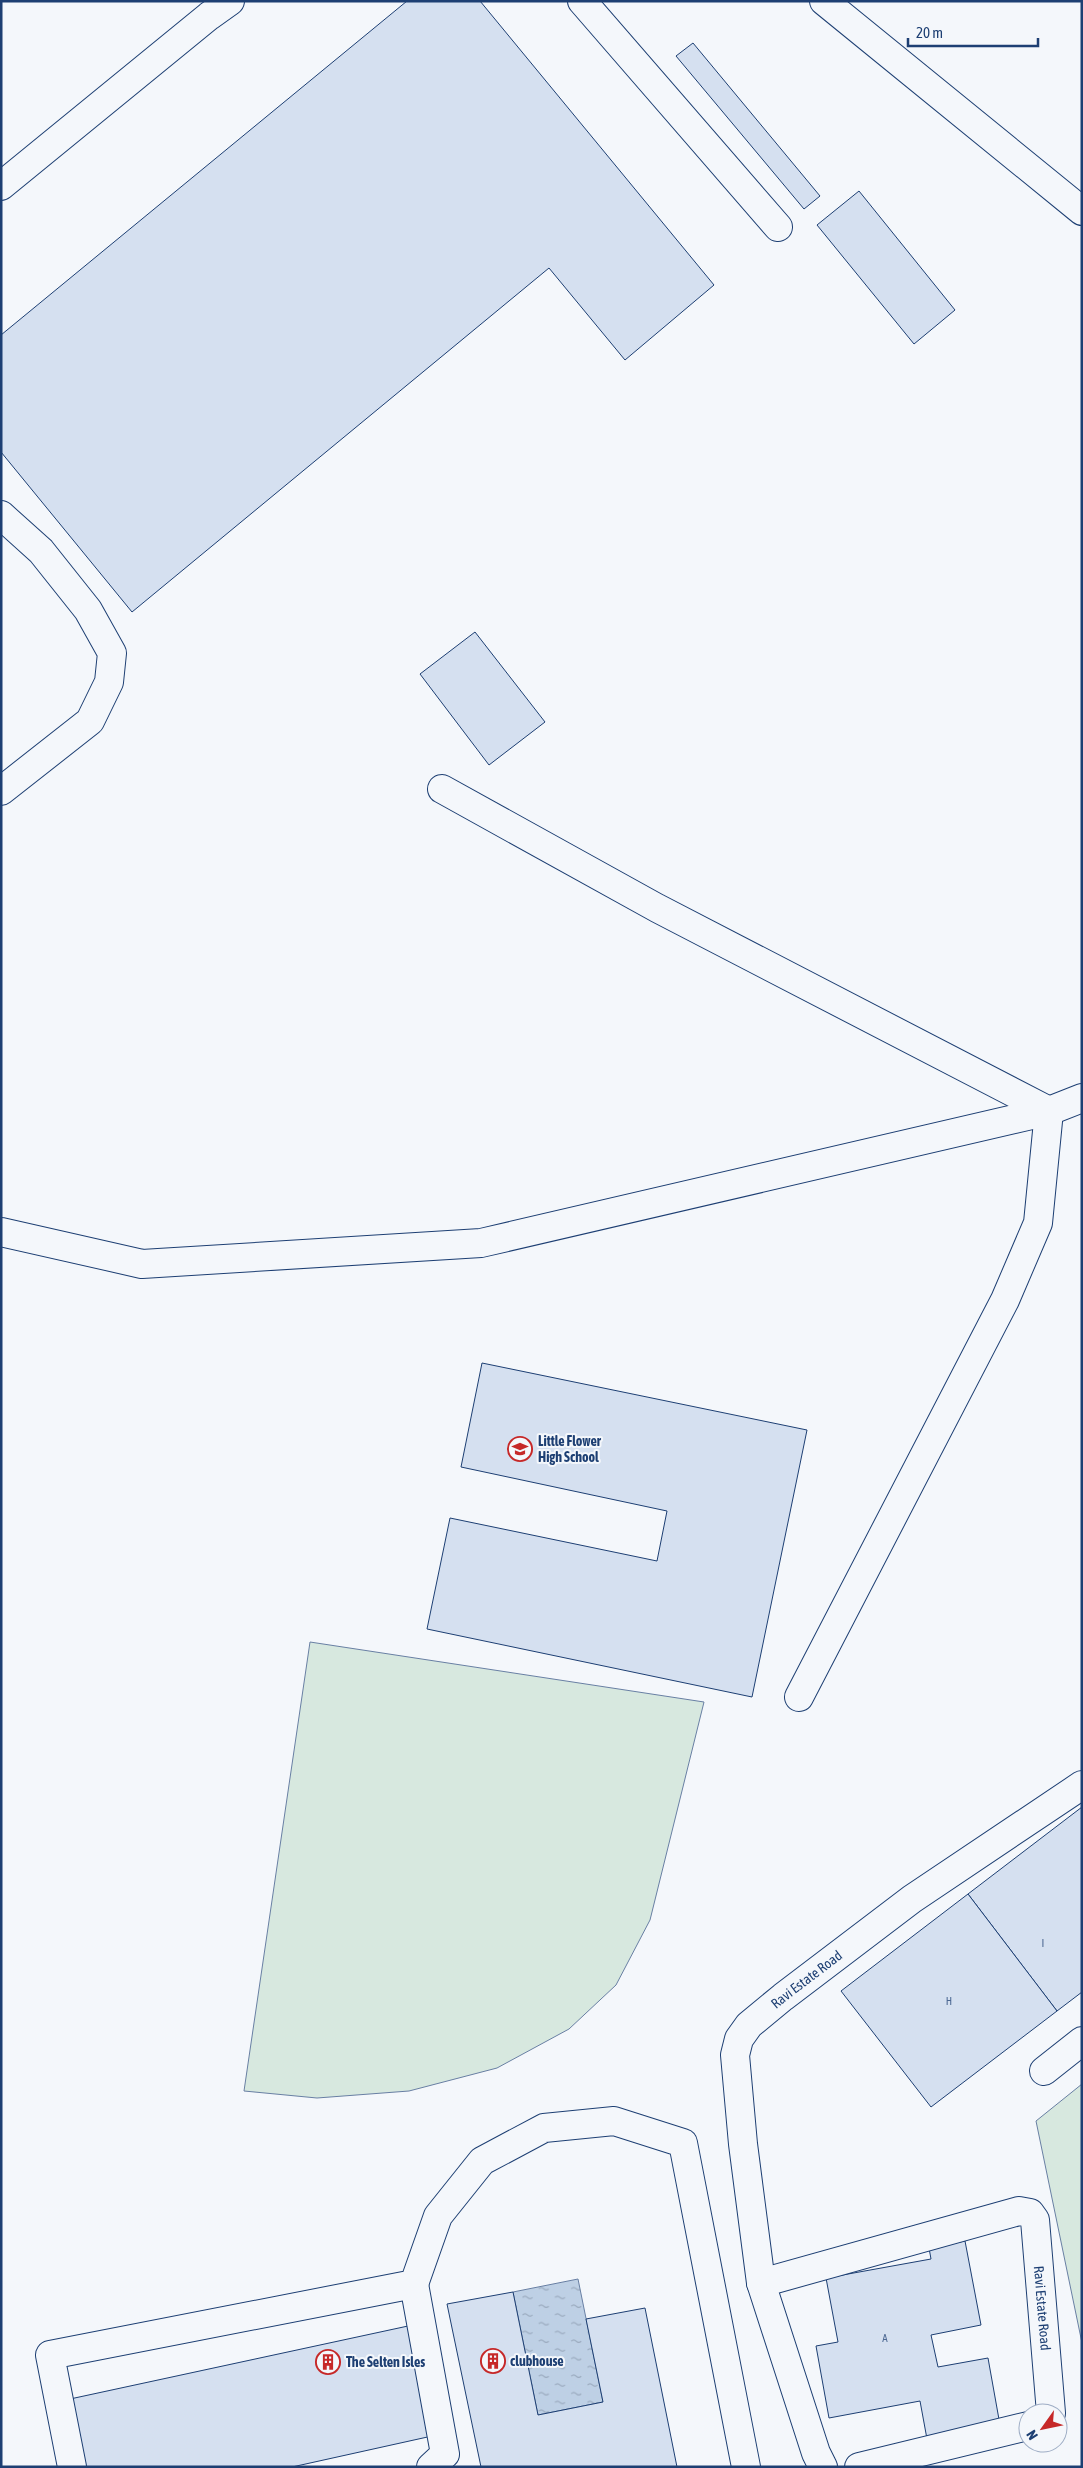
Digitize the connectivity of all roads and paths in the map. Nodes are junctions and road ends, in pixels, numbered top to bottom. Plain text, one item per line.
1 (230, 1) edge
2 (582, 1) edge
3 (824, 1) edge
4 (1, 186) edge
5 (1082, 211) edge
6 (778, 226) dead end
7 (1, 515) edge
8 (442, 789) dead end
9 (1, 791) edge
10 (1082, 1098) edge
11 (1049, 1111) junction
12 (1, 1232) edge
13 (799, 1697) dead end
14 (1082, 1785) edge
15 (1082, 2041) edge
16 (1044, 2070) dead end
17 (761, 2283) junction
18 (414, 2284) junction
19 (1049, 2403) edge
20 (1018, 2428) edge
21 (72, 2467) edge
22 (431, 2467) edge
23 (746, 2467) edge
24 (824, 2467) edge
25 (859, 2467) edge

1 - 4 street
2 - 6 street
3 - 5 street
7 - 9 street
8 - 11 street
10 - 11 street
11 - 12 street
11 - 13 street
14 - 17 street, Ravi Estate Road
15 - 16 street
17 - 19 street, Ravi Estate Road
17 - 24 street, Ravi Estate Road
18 - 21 street
18 - 22 street
18 - 23 street
20 - 25 street

